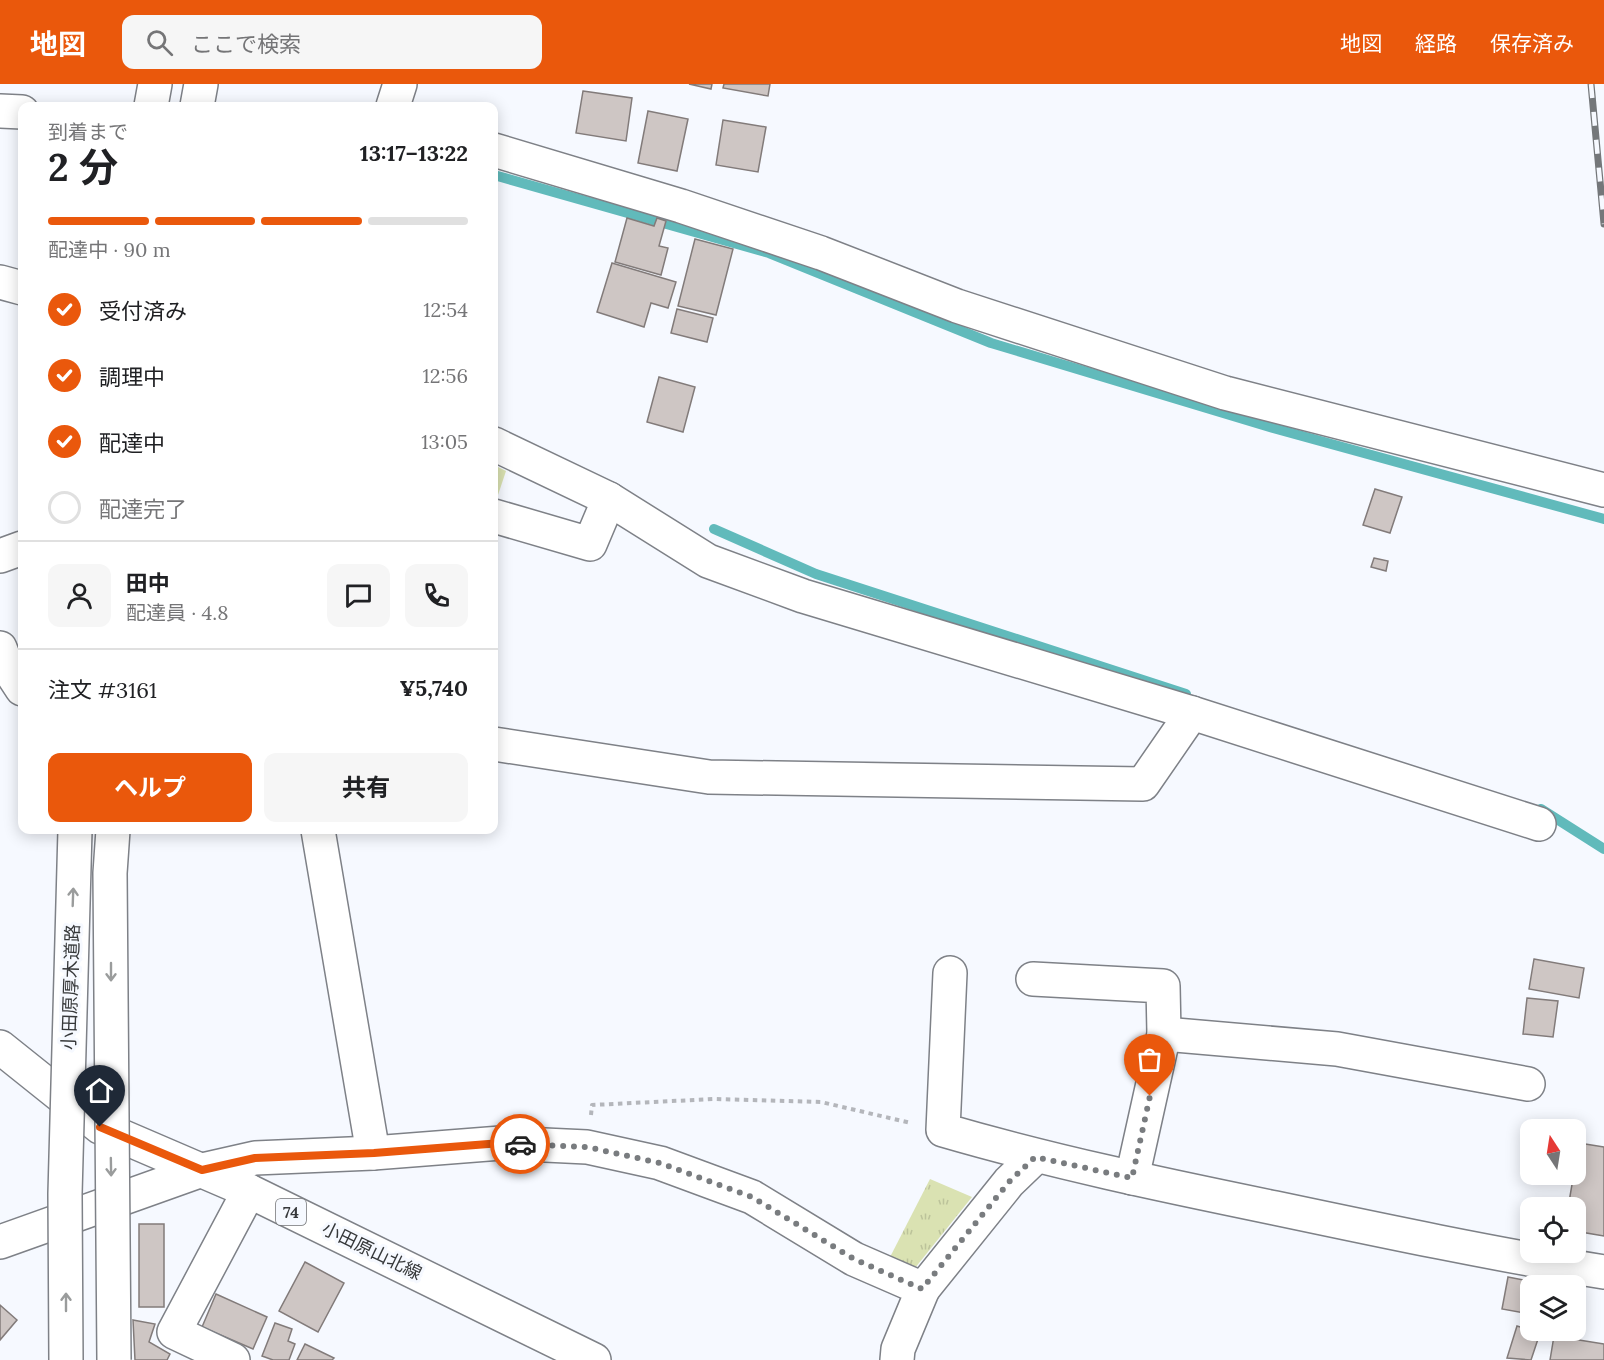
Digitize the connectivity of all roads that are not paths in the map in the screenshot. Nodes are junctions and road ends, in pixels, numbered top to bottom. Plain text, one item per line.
1 (155, 84) edge
2 (201, 84) edge
3 (400, 84) edge
4 (152, 102) edge
5 (197, 102) edge
6 (394, 102) edge
7 (0, 111) edge
8 (18, 112) edge
9 (498, 151) edge
10 (0, 282) edge
11 (18, 287) edge
12 (498, 446) edge
13 (1604, 490) edge
14 (609, 499) junction
15 (498, 517) edge
16 (18, 549) edge
17 (0, 556) edge
18 (0, 648) edge
19 (18, 683) edge
20 (1192, 713) junction
21 (498, 745) edge
22 (1539, 824) dead end
23 (75, 834) edge
24 (113, 834) edge
25 (319, 834) edge
26 (950, 972) dead end
27 (1033, 979) dead end
28 (1164, 1034) junction
29 (0, 1047) edge
30 (1528, 1084) dead end
31 (374, 1153) junction
32 (1035, 1157) junction
33 (202, 1170) junction
34 (1132, 1178) junction
35 (249, 1191) junction
36 (0, 1242) edge
37 (1604, 1272) edge
38 (922, 1289) junction
39 (66, 1360) edge
40 (114, 1360) edge
41 (233, 1360) edge
42 (594, 1360) edge
43 (897, 1360) edge

1 - 4 main road
2 - 5 main road
3 - 6 main road
7 - 8 main road
9 - 13 main road
10 - 11 main road
12 - 14 main road
14 - 15 main road
14 - 20 main road
16 - 17 main road
18 - 19 main road
20 - 21 main road
20 - 22 main road
39 -> 23 main road, 小田原厚木道路, bridge
24 -> 40 main road, 小田原厚木道路, bridge
25 - 31 main road
26 - 32 main road
27 - 28 main road
28 - 30 main road
28 - 34 main road
29 - 33 main road, 小田原山北線 / 74
31 - 33 main road
31 - 38 main road
32 - 34 main road
32 - 38 main road
33 - 35 main road, 小田原山北線 / 74
33 - 36 main road
34 - 37 main road
35 - 41 main road
35 - 42 main road, 小田原山北線 / 74
38 - 43 main road

